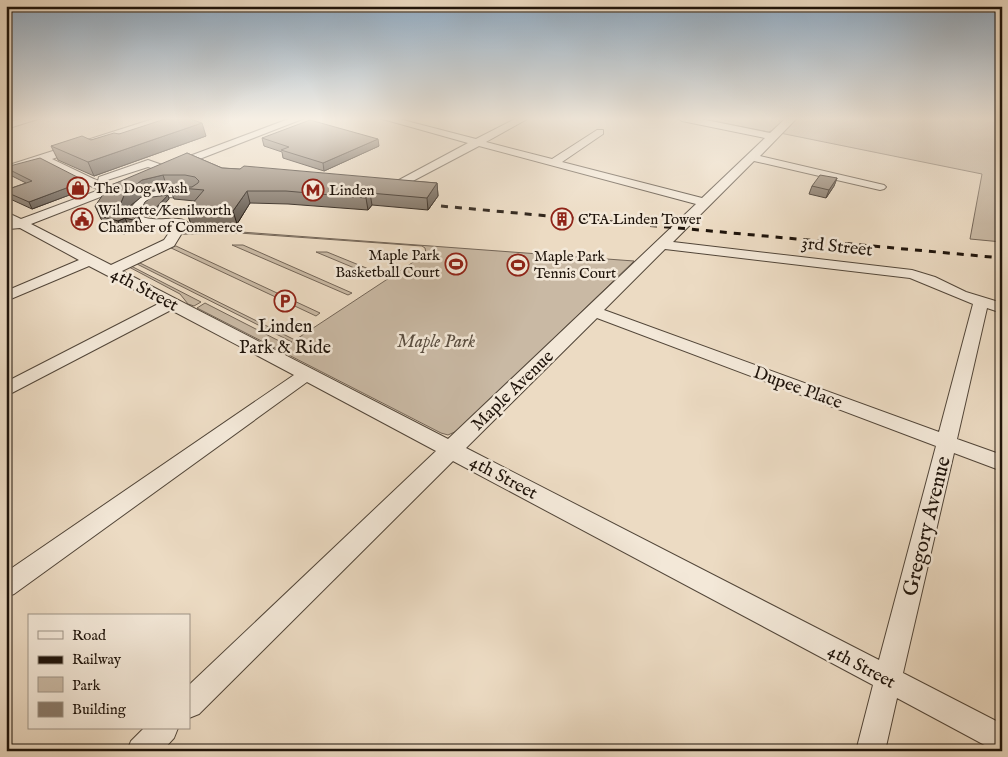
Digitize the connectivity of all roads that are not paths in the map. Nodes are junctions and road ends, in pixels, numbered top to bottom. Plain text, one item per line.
1 (56, 153) edge
2 (206, 153) edge
3 (457, 153) edge
4 (516, 153) edge
5 (568, 153) edge
6 (756, 153) edge
7 (752, 157) junction
8 (42, 158) junction
9 (553, 163) junction
10 (164, 169) junction
11 (6, 170) edge
12 (121, 172) junction
13 (137, 179) junction
14 (403, 182) edge
15 (94, 183) junction
16 (880, 187) dead end
17 (109, 190) junction
18 (195, 194) edge
19 (705, 203) junction
20 (11, 222) edge
21 (662, 245) junction
22 (90, 260) junction
23 (111, 271) junction
24 (6, 297) edge
25 (172, 303) junction
26 (992, 305) edge
27 (593, 311) junction
28 (307, 374) junction
29 (6, 390) edge
30 (947, 443) junction
31 (451, 450) junction
32 (1002, 463) edge
33 (6, 586) edge
34 (888, 679) junction
35 (190, 703) edge
36 (162, 730) edge
37 (1002, 739) edge
38 (141, 751) edge
39 (870, 751) edge

1 - 8 street
2 - 10 street
3 - 14 street
4 - 9 street
5 - 9 street
6 - 7 street, Maple Avenue
7 - 16 street
7 - 19 street, Maple Avenue
8 - 11 street
8 - 15 street
9 - 19 street
10 - 12 street
10 - 13 street
12 - 13 street
12 - 15 street
13 - 17 street
15 - 17 street
17 - 20 street
18 - 23 street
19 - 21 street, Maple Avenue
20 - 22 street, 4th Street
21 - 26 street, 3rd Street
21 - 27 street, Maple Avenue
22 - 23 street, 4th Street
22 - 24 street
23 - 25 street, 4th Street
25 - 28 street, 4th Street
25 - 29 street
26 - 30 street, Gregory Avenue
27 - 30 street, Dupee Place
27 - 31 street, Maple Avenue
28 - 31 street, 4th Street
28 - 33 street
30 - 32 street, Dupee Place
30 - 34 street, Gregory Avenue
31 - 34 street, 4th Street
31 - 35 street, Maple Avenue
34 - 37 street, 4th Street
34 - 39 street, Gregory Avenue
36 - 38 street

